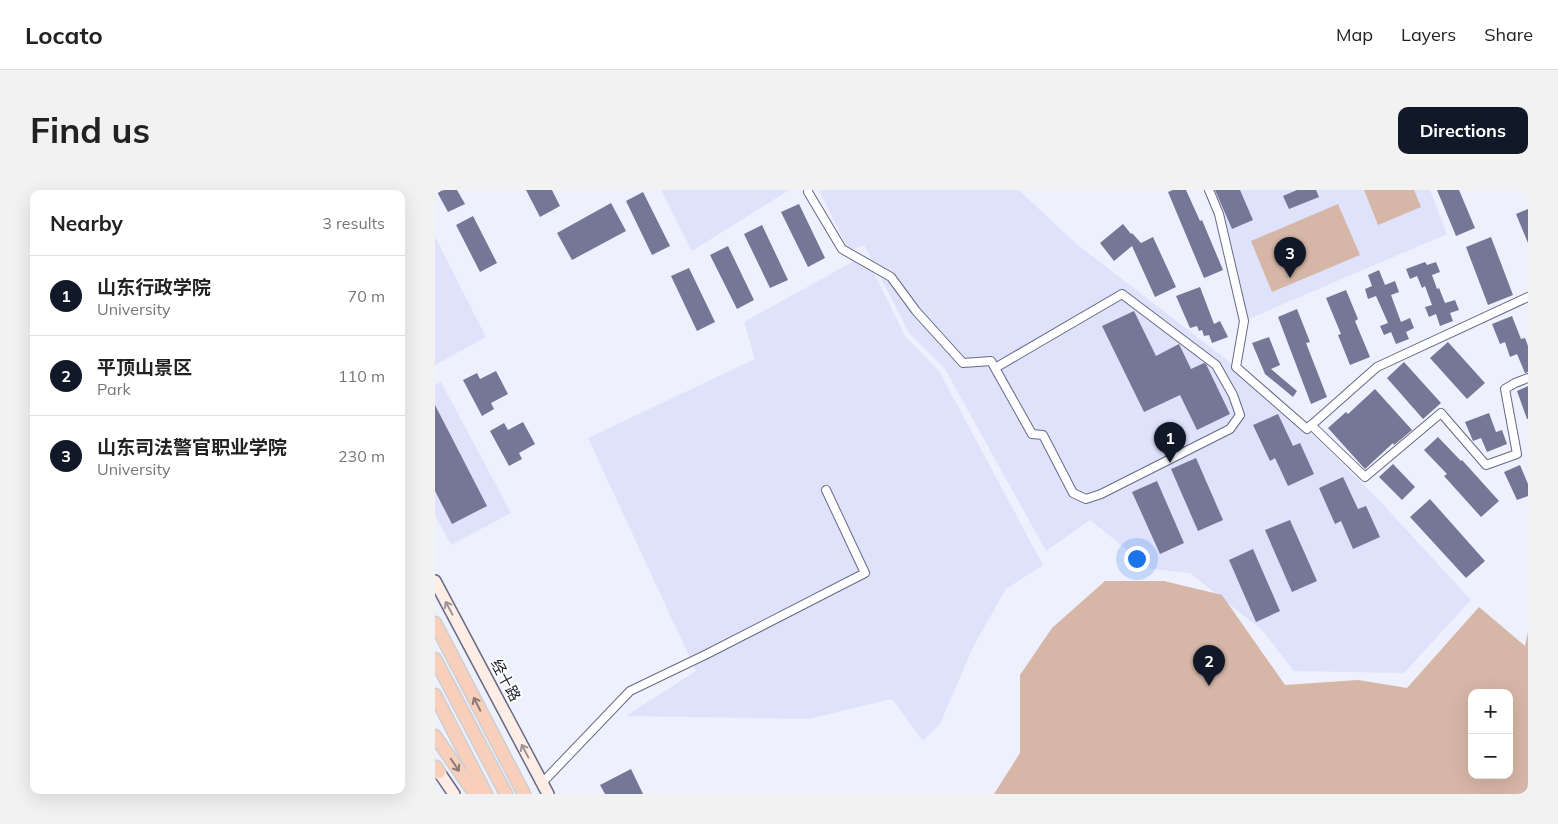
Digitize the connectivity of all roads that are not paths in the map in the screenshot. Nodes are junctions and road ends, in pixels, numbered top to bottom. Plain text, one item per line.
1 (808, 190) edge
2 (1209, 190) edge
3 (1528, 297) edge
4 (995, 368) junction
5 (1528, 378) edge
6 (1311, 425) junction
7 (826, 490) dead end
8 (435, 581) edge
9 (435, 623) edge
10 (435, 659) edge
11 (435, 695) edge
12 (435, 736) edge
13 (437, 768) edge
14 (542, 783) junction
15 (454, 794) edge
16 (475, 794) edge
17 (485, 794) edge
18 (506, 794) edge
19 (524, 794) edge
20 (548, 794) edge

1 - 4 street
2 - 6 street
3 - 6 street
4 - 4 street
5 - 6 street
7 - 14 street
14 -> 8 main road, 经十路
19 -> 9 highway
10 - 18 highway
11 - 17 highway
12 -> 16 highway
13 - 15 main road
14 - 20 main road, 经十路

